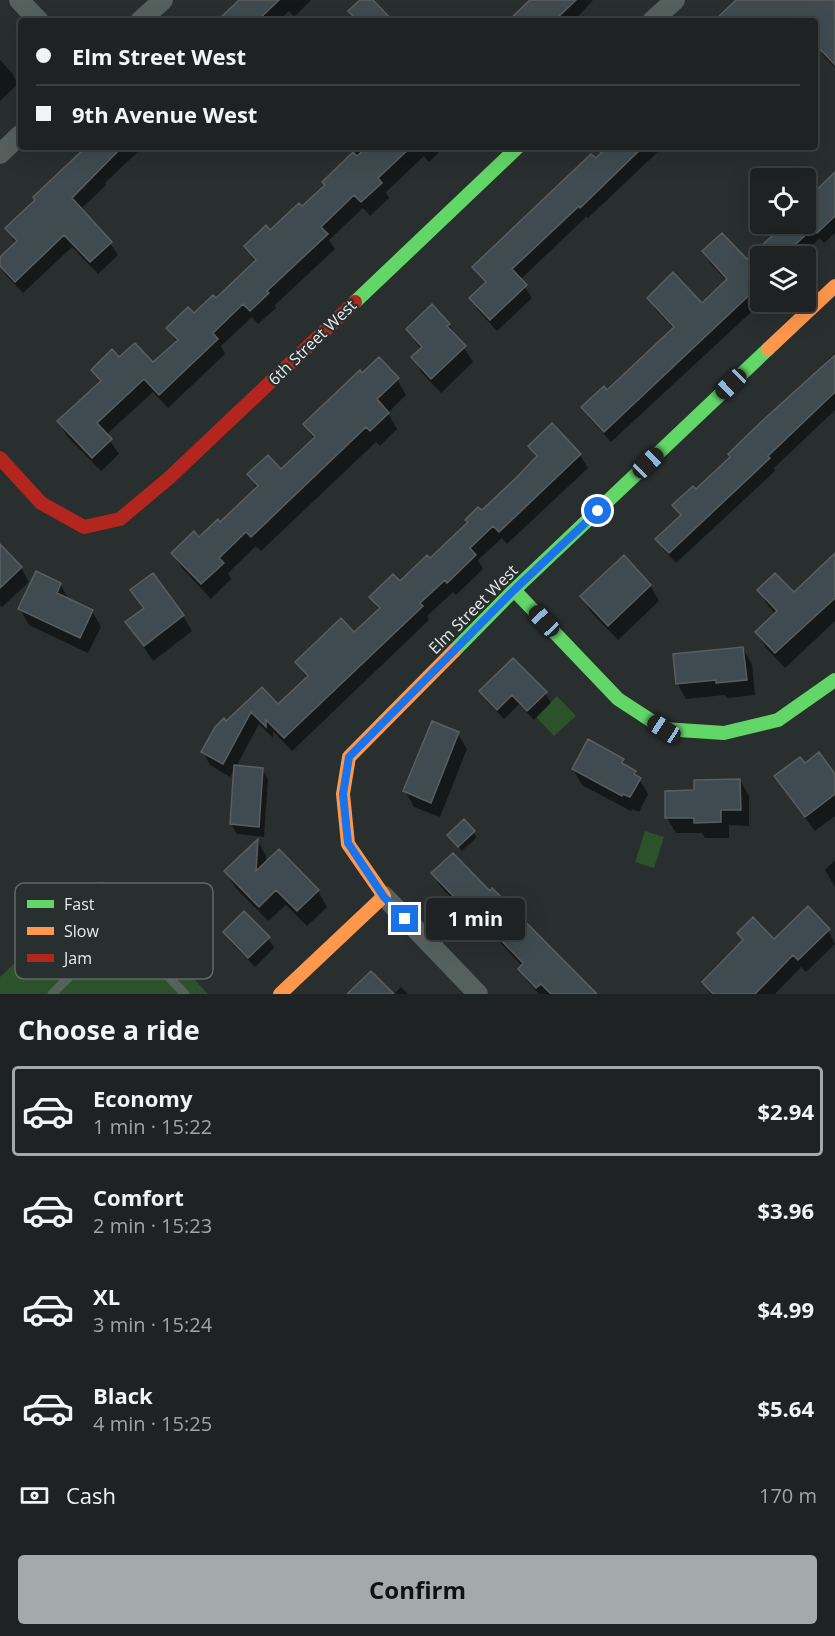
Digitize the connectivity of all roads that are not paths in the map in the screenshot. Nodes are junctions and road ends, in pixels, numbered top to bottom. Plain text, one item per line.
1 (19, 0) edge
2 (163, 0) edge
3 (675, 0) edge
4 (36, 18) edge
5 (143, 18) edge
6 (655, 18) edge
7 (18, 137) edge
8 (515, 150) edge
9 (0, 154) edge
10 (835, 286) edge
11 (0, 458) edge
12 (514, 590) junction
13 (835, 680) edge
14 (384, 897) junction
15 (68, 979) edge
16 (171, 979) edge
17 (52, 994) edge
18 (185, 994) edge
19 (280, 994) edge
20 (478, 994) edge

1 - 4 street
2 - 5 street
3 - 6 street
7 - 9 street
8 - 11 street, 6th Street West
10 - 12 street, Elm Street West
12 - 13 street
12 - 14 street, Elm Street West
14 - 19 street
14 - 20 street
15 - 17 lane
16 - 18 lane

